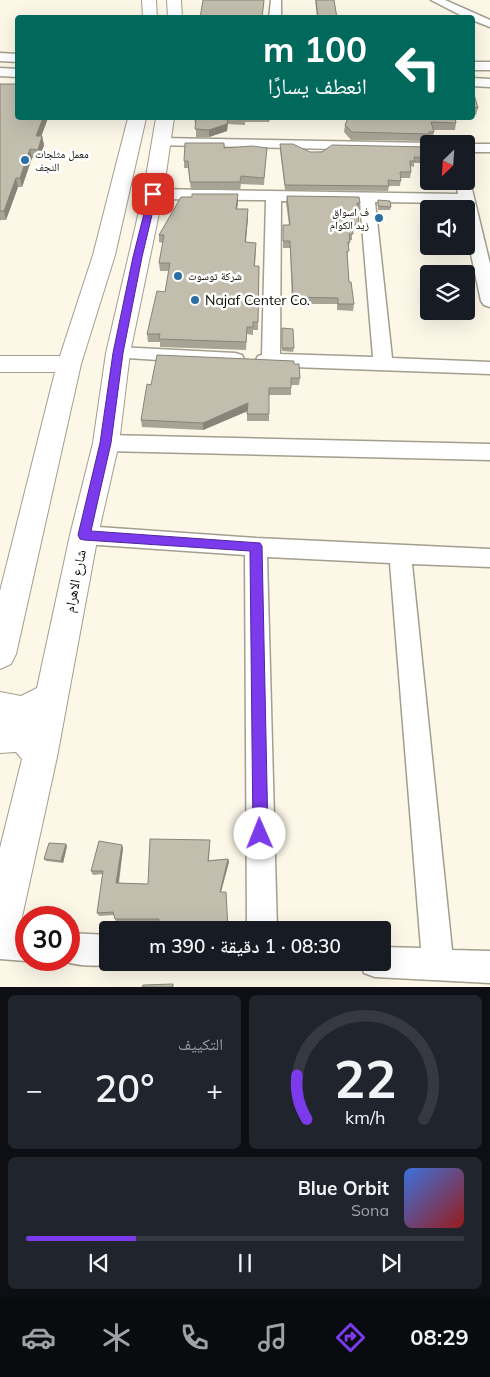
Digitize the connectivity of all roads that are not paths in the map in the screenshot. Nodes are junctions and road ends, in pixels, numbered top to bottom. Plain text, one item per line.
1 (149, 0) edge
2 (174, 0) edge
3 (276, 0) edge
4 (436, 0) edge
5 (150, 15) edge
6 (175, 15) edge
7 (275, 15) edge
8 (470, 15) edge
9 (475, 17) edge
10 (490, 24) edge
11 (475, 29) edge
12 (490, 29) edge
13 (0, 57) edge
14 (15, 58) edge
15 (475, 66) edge
16 (490, 66) edge
17 (0, 72) edge
18 (15, 73) edge
19 (475, 82) edge
20 (490, 83) edge
21 (137, 120) edge
22 (163, 130) edge
23 (420, 146) edge
24 (475, 148) edge
25 (490, 148) edge
26 (465, 190) edge
27 (153, 194) junction
28 (274, 196) junction
29 (367, 198) junction
30 (467, 199) joint
31 (475, 225) edge
32 (490, 225) edge
33 (475, 238) edge
34 (104, 254) junction
35 (135, 268) junction
36 (97, 279) junction
37 (490, 301) edge
38 (118, 353) junction
39 (271, 360) junction
40 (0, 364) edge
41 (69, 364) junction
42 (383, 364) junction
43 (490, 368) edge
44 (106, 443) junction
45 (490, 452) edge
46 (84, 535) junction
47 (256, 546) junction
48 (400, 553) junction
49 (490, 558) edge
50 (0, 654) edge
51 (53, 696) junction
52 (0, 708) edge
53 (0, 736) edge
54 (40, 756) junction
55 (262, 921) edge
56 (0, 926) edge
57 (0, 944) edge
58 (15, 945) edge
59 (80, 949) edge
60 (99, 950) edge
61 (391, 963) edge
62 (438, 966) junction
63 (490, 967) edge

1 - 5 main road
2 - 6 main road
3 - 7 street
4 - 8 street
9 - 10 street
11 - 12 street
13 - 14 street
15 - 16 street
17 - 18 street
19 - 20 street
21 - 34 main road
22 - 23 street
22 - 27 main road, شارع الاهرام
24 - 25 street
26 - 30 street
27 - 28 street
27 - 35 main road, شارع الاهرام
28 - 29 street
28 - 39 street
29 - 30 street
29 - 42 street
31 - 32 street
33 - 37 street
34 - 35 main road
34 - 36 main road
35 - 36 main road
35 - 38 main road, شارع الاهرام
36 - 41 main road
38 - 39 street
38 - 44 main road, شارع الاهرام
39 - 42 street
40 - 41 main road
41 - 50 main road
42 - 43 street
44 - 45 street
44 - 46 main road, شارع الاهرام
46 - 47 street
46 - 51 main road, شارع الاهرام
47 - 48 street
47 - 55 street
48 - 49 street
48 - 62 street
51 - 52 main road
51 - 54 main road, شارع الاهرام
53 - 54 main road
54 - 56 main road, شارع الاهرام
57 - 58 street
59 - 60 street
61 - 62 street
62 - 63 street

